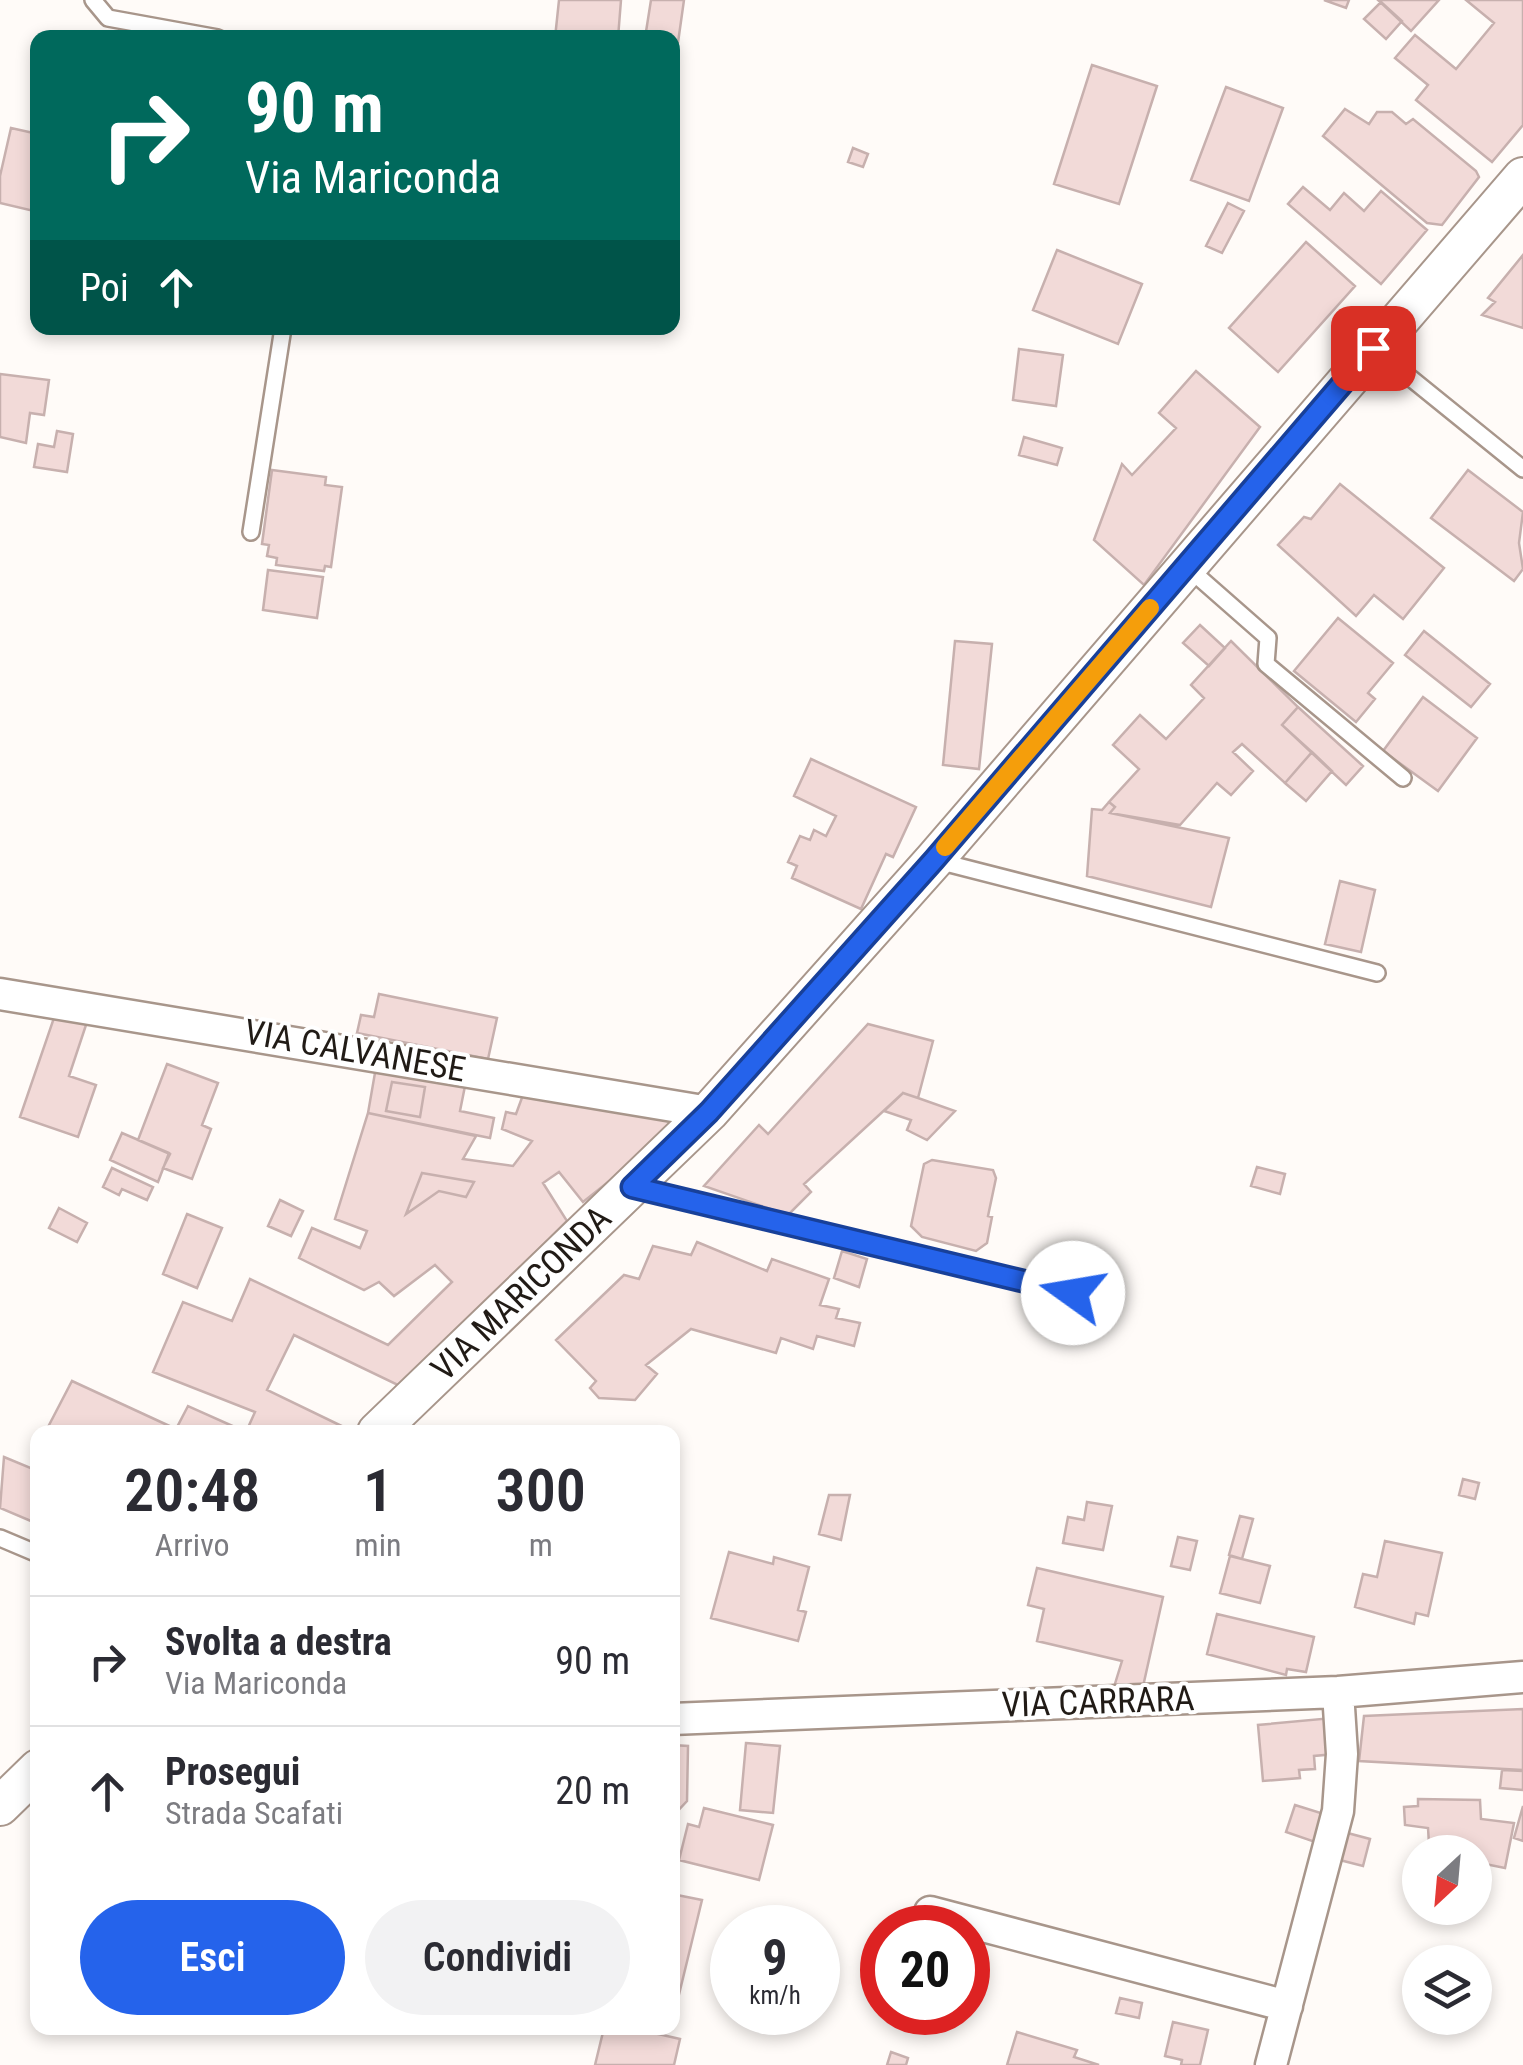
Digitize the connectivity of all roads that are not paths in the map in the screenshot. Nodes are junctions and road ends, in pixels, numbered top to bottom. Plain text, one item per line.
1 (93, 0) edge
2 (174, 30) edge
3 (1523, 177) edge
4 (282, 335) edge
5 (1373, 348) junction
6 (1523, 469) edge
7 (251, 532) dead end
8 (1186, 566) junction
9 (1404, 778) dead end
10 (934, 860) junction
11 (1377, 973) dead end
12 (0, 994) edge
13 (709, 1112) junction
14 (632, 1187) junction
15 (1073, 1293) dead end
16 (384, 1425) edge
17 (0, 1538) edge
18 (30, 1551) edge
19 (1523, 1677) edge
20 (1338, 1692) junction
21 (680, 1719) edge
22 (30, 1777) edge
23 (0, 1806) edge
24 (990, 1928) edge
25 (1286, 2006) junction
26 (1271, 2065) edge

1 - 2 lane
3 - 5 street, VIA MARICONDA
4 - 7 lane
5 - 6 lane
5 - 8 street, VIA MARICONDA
8 - 9 lane
8 - 10 street, VIA MARICONDA
10 - 11 lane
10 - 13 street, VIA MARICONDA
12 - 13 street, VIA CALVANESE
13 - 14 street, VIA MARICONDA
14 - 15 lane
14 - 16 street, VIA MARICONDA
17 - 18 lane
19 - 20 street, VIA CARRARA
20 - 21 street, VIA CARRARA
20 - 25 street
22 - 23 street
24 - 25 street
25 - 26 street

